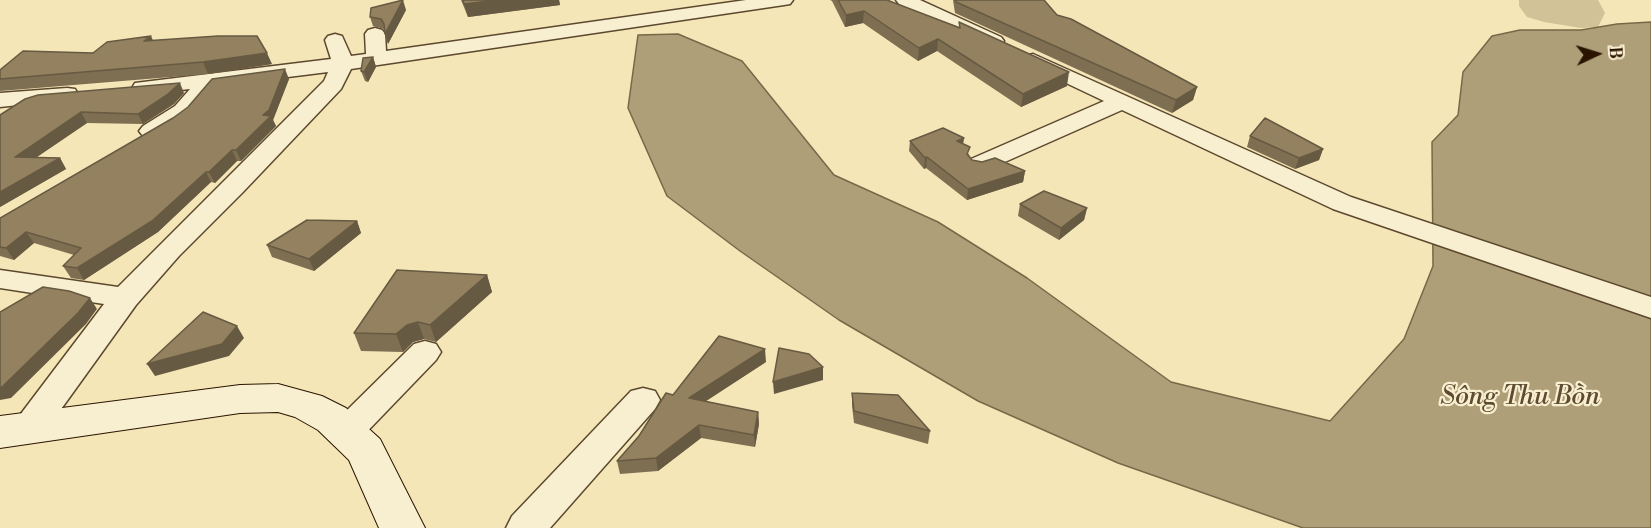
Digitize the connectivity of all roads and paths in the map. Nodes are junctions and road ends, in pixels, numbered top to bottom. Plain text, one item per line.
1 (784, 0) edge
2 (905, 0) edge
3 (375, 34) dead end
4 (339, 51) junction
5 (376, 58) junction
6 (208, 82) junction
7 (124, 89) edge
8 (89, 92) edge
9 (1123, 101) junction
10 (6, 103) edge
11 (129, 145) edge
12 (980, 164) edge
13 (0, 279) edge
14 (125, 298) junction
15 (1651, 308) edge
16 (425, 352) dead end
17 (643, 400) dead end
18 (15, 430) edge
19 (346, 432) junction
20 (402, 528) edge
21 (526, 528) edge

1 - 5 street
2 - 9 street
3 - 5 street
4 - 5 street
4 - 6 street
4 - 14 street
6 - 7 street
6 - 11 street
8 - 10 street
9 - 12 street
9 - 15 street
13 - 14 street
14 - 18 street
16 - 19 street
17 - 21 street
18 - 19 street
19 - 20 street

